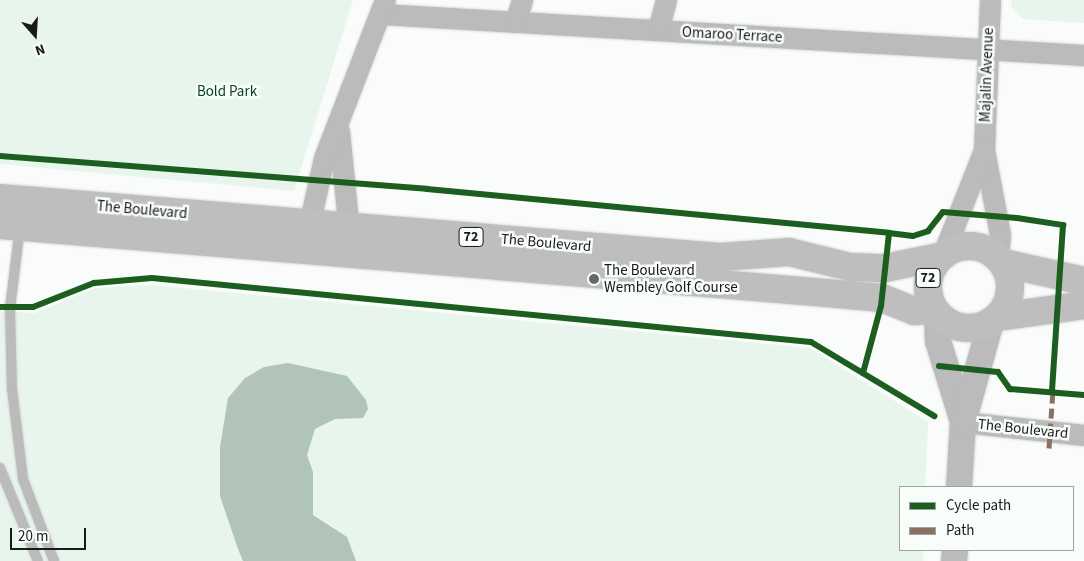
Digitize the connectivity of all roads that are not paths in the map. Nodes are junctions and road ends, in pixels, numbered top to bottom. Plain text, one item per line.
1 (522, 0) edge
2 (666, 0) edge
3 (990, 0) edge
4 (383, 7) edge
5 (515, 22) junction
6 (658, 30) junction
7 (988, 50) junction
8 (1084, 55) edge
9 (339, 128) junction
10 (984, 150) junction
11 (15, 213) edge
12 (308, 223) junction
13 (351, 227) junction
14 (304, 251) junction
15 (348, 255) junction
16 (941, 256) junction
17 (1001, 260) junction
18 (1084, 281) edge
19 (1084, 305) edge
20 (935, 312) junction
21 (994, 320) junction
22 (963, 422) junction
23 (1084, 435) edge
24 (0, 468) edge
25 (959, 486) edge
26 (38, 561) edge
27 (54, 561) edge

1 - 5 street
2 - 6 street
3 - 7 street, Majalin Avenue
4 - 5 street, Omaroo Terrace
4 - 9 street
5 - 6 street, Omaroo Terrace
6 - 7 street, Omaroo Terrace
7 - 8 street, Omaroo Terrace
7 - 10 street, Majalin Avenue
9 - 12 street
9 - 13 street
10 - 16 street, Majalin Avenue
10 - 17 street, Majalin Avenue
11 - 12 main road, The Boulevard / 72
11 - 14 main road, The Boulevard / 72
11 - 27 lane
12 - 13 main road, The Boulevard / 72
12 - 14 street
13 - 15 street
13 - 16 main road, The Boulevard / 72
14 - 15 main road, The Boulevard / 72
15 - 20 main road, The Boulevard / 72
16 - 17 main road, The Boulevard / 72
16 - 20 main road, 72
17 - 18 main road, The Boulevard / 72
17 - 21 main road
19 - 21 main road, The Boulevard / 72
20 - 21 main road, The Boulevard / 72
20 - 22 street
21 - 22 street
22 - 23 street, The Boulevard
22 - 25 street
24 - 26 lane

